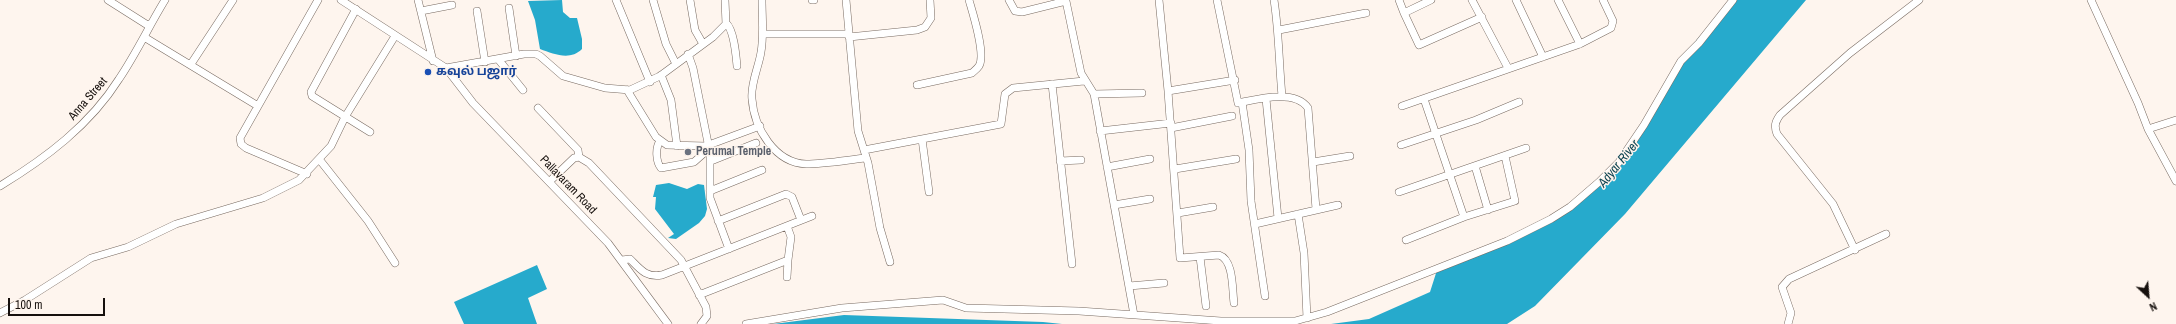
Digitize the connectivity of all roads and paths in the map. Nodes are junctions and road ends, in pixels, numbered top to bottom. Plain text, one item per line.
1 (108, 0) edge
2 (165, 0) edge
3 (233, 0) edge
4 (318, 0) edge
5 (341, 0) edge
6 (418, 0) edge
7 (616, 0) edge
8 (653, 0) edge
9 (690, 0) edge
10 (725, 0) edge
11 (762, 0) edge
12 (846, 0) edge
13 (930, 0) edge
14 (969, 0) edge
15 (1009, 0) edge
16 (1068, 0) edge
17 (1159, 0) edge
18 (1217, 0) edge
19 (1274, 0) edge
20 (1399, 0) edge
21 (1431, 0) edge
22 (1472, 0) edge
23 (1516, 0) edge
24 (1558, 0) edge
25 (1603, 0) edge
26 (1733, 0) edge
27 (1918, 0) edge
28 (2091, 0) edge
29 (452, 6) dead end
30 (509, 8) dead end
31 (356, 9) junction
32 (421, 11) junction
33 (477, 11) dead end
34 (1366, 13) dead end
35 (1404, 13) junction
36 (1482, 17) junction
37 (726, 23) junction
38 (149, 26) junction
39 (1279, 30) junction
40 (763, 34) junction
41 (849, 35) junction
42 (395, 36) junction
43 (144, 37) junction
44 (703, 44) junction
45 (1580, 44) junction
46 (688, 54) junction
47 (516, 56) junction
48 (1543, 57) junction
49 (498, 59) junction
50 (433, 61) junction
51 (485, 62) junction
52 (191, 64) junction
53 (676, 64) junction
54 (737, 66) dead end
55 (446, 68) junction
56 (1508, 68) junction
57 (661, 75) junction
58 (1235, 80) junction
59 (1084, 81) junction
60 (650, 82) junction
61 (1052, 84) junction
62 (917, 85) dead end
63 (523, 90) dead end
64 (627, 90) junction
65 (1168, 91) junction
66 (1142, 93) dead end
67 (1094, 94) junction
68 (1282, 96) junction
69 (1266, 99) junction
70 (1424, 99) junction
71 (1242, 102) junction
72 (1519, 102) dead end
73 (258, 106) junction
74 (1402, 106) dead end
75 (538, 108) dead end
76 (1232, 116) dead end
77 (345, 117) junction
78 (2176, 120) edge
79 (760, 126) junction
80 (1171, 126) junction
81 (2148, 129) junction
82 (1100, 131) junction
83 (370, 132) dead end
84 (1435, 134) junction
85 (922, 139) junction
86 (660, 141) junction
87 (756, 143) dead end
88 (1401, 145) dead end
89 (678, 146) junction
90 (706, 146) junction
91 (1526, 148) dead end
92 (865, 154) junction
93 (1350, 156) dead end
94 (1505, 156) junction
95 (579, 157) junction
96 (320, 159) junction
97 (1236, 159) dead end
98 (1080, 160) dead end
99 (1150, 160) dead end
100 (711, 161) junction
101 (1060, 161) junction
102 (1313, 162) junction
103 (1475, 166) junction
104 (1107, 167) junction
105 (1175, 169) junction
106 (762, 170) dead end
107 (306, 174) junction
108 (1450, 174) junction
109 (550, 181) junction
110 (2176, 182) edge
111 (0, 186) edge
112 (710, 191) junction
113 (929, 192) dead end
114 (1398, 192) dead end
115 (1150, 199) dead end
116 (1114, 205) junction
117 (1338, 205) dead end
118 (1213, 208) dead end
119 (1316, 209) junction
120 (1488, 210) junction
121 (1178, 213) junction
122 (1298, 214) junction
123 (812, 216) dead end
124 (1464, 217) junction
125 (1278, 218) junction
126 (801, 220) junction
127 (718, 221) junction
128 (1255, 224) junction
129 (787, 226) junction
130 (1886, 234) dead end
131 (1406, 240) dead end
132 (729, 249) junction
133 (1855, 250) junction
134 (1200, 256) junction
135 (622, 260) junction
136 (788, 260) junction
137 (890, 262) dead end
138 (395, 263) dead end
139 (1072, 264) dead end
140 (685, 266) junction
141 (787, 277) dead end
142 (1164, 282) dead end
143 (1128, 286) junction
144 (699, 295) junction
145 (1265, 296) dead end
146 (1234, 303) dead end
147 (1206, 306) dead end
148 (0, 313) edge
149 (1134, 315) junction
150 (1307, 318) junction
151 (703, 323) edge
152 (668, 324) edge
153 (746, 324) edge
154 (1788, 324) edge

1 - 38 street
2 - 38 street, Anna Street
3 - 52 street
4 - 73 street
5 - 31 street
6 - 32 street
7 - 60 street
8 - 53 street
9 - 44 street
10 - 37 street
11 - 40 street
12 - 41 street
13 - 41 street
14 - 62 street
15 - 16 street
16 - 59 street
17 - 65 street
18 - 58 street
19 - 39 street
20 - 35 street
21 - 35 street
22 - 36 street
23 - 48 street
24 - 45 street
25 - 45 street
26 - 150 street
27 - 133 street
28 - 81 street
29 - 32 street
30 - 47 street
31 - 42 street
31 - 77 street
32 - 50 street
33 - 51 street
34 - 39 street
35 - 36 street
36 - 56 street
37 - 44 street
37 - 54 street
38 - 43 street, Anna Street
39 - 68 street
40 - 41 street
40 - 79 street
41 - 92 street
42 - 50 street
42 - 77 street
43 - 52 street
43 - 111 street, Anna Street
44 - 46 street
45 - 48 street
46 - 53 street
46 - 90 street
47 - 49 street
47 - 64 street
48 - 56 street
49 - 51 street
49 - 63 street
50 - 55 street
51 - 55 street
52 - 73 street
53 - 57 street
55 - 109 street, Pallavaram Road
56 - 70 street
57 - 60 street
57 - 89 street
58 - 65 street
58 - 71 street
59 - 61 street
59 - 67 street
60 - 64 street
61 - 85 street
61 - 101 street
64 - 86 street
65 - 80 street
66 - 67 street
67 - 82 street
68 - 69 street
68 - 102 street
69 - 71 street
69 - 125 street
70 - 74 street
70 - 84 street
71 - 128 street
72 - 84 street
73 - 107 street
75 - 95 street
76 - 80 street
77 - 83 street
77 - 96 street
78 - 81 street
79 - 90 street
79 - 92 street
80 - 82 street
80 - 105 street
81 - 110 street
82 - 104 street
84 - 88 street
84 - 108 street
85 - 92 street
85 - 113 street
86 - 89 street
86 - 90 street
87 - 100 street
89 - 90 street
90 - 100 street
91 - 94 street
92 - 137 street
93 - 102 street
94 - 103 street
94 - 120 street
95 - 109 street
95 - 140 street
96 - 107 street
96 - 138 street
97 - 105 street
98 - 101 street
99 - 104 street
100 - 112 street
101 - 139 street
102 - 119 street
103 - 108 street
103 - 120 street
104 - 116 street
105 - 121 street
106 - 112 street
107 - 148 street
108 - 114 street
108 - 124 street
109 - 135 street, Pallavaram Road
112 - 127 street
115 - 116 street
116 - 143 street
117 - 119 street
118 - 121 street
119 - 122 street
120 - 124 street
121 - 134 street
122 - 125 street
122 - 150 street
123 - 126 street
124 - 131 street
125 - 128 street
126 - 127 street
126 - 129 street
127 - 132 street
128 - 145 street
129 - 132 street
129 - 136 street
130 - 133 street
132 - 140 street
133 - 154 street
134 - 146 street
134 - 147 street
135 - 140 street
135 - 152 street, Pallavaram Road
136 - 141 street
136 - 144 street
140 - 144 street
142 - 143 street
143 - 149 street
144 - 151 street
149 - 150 street
149 - 153 street

